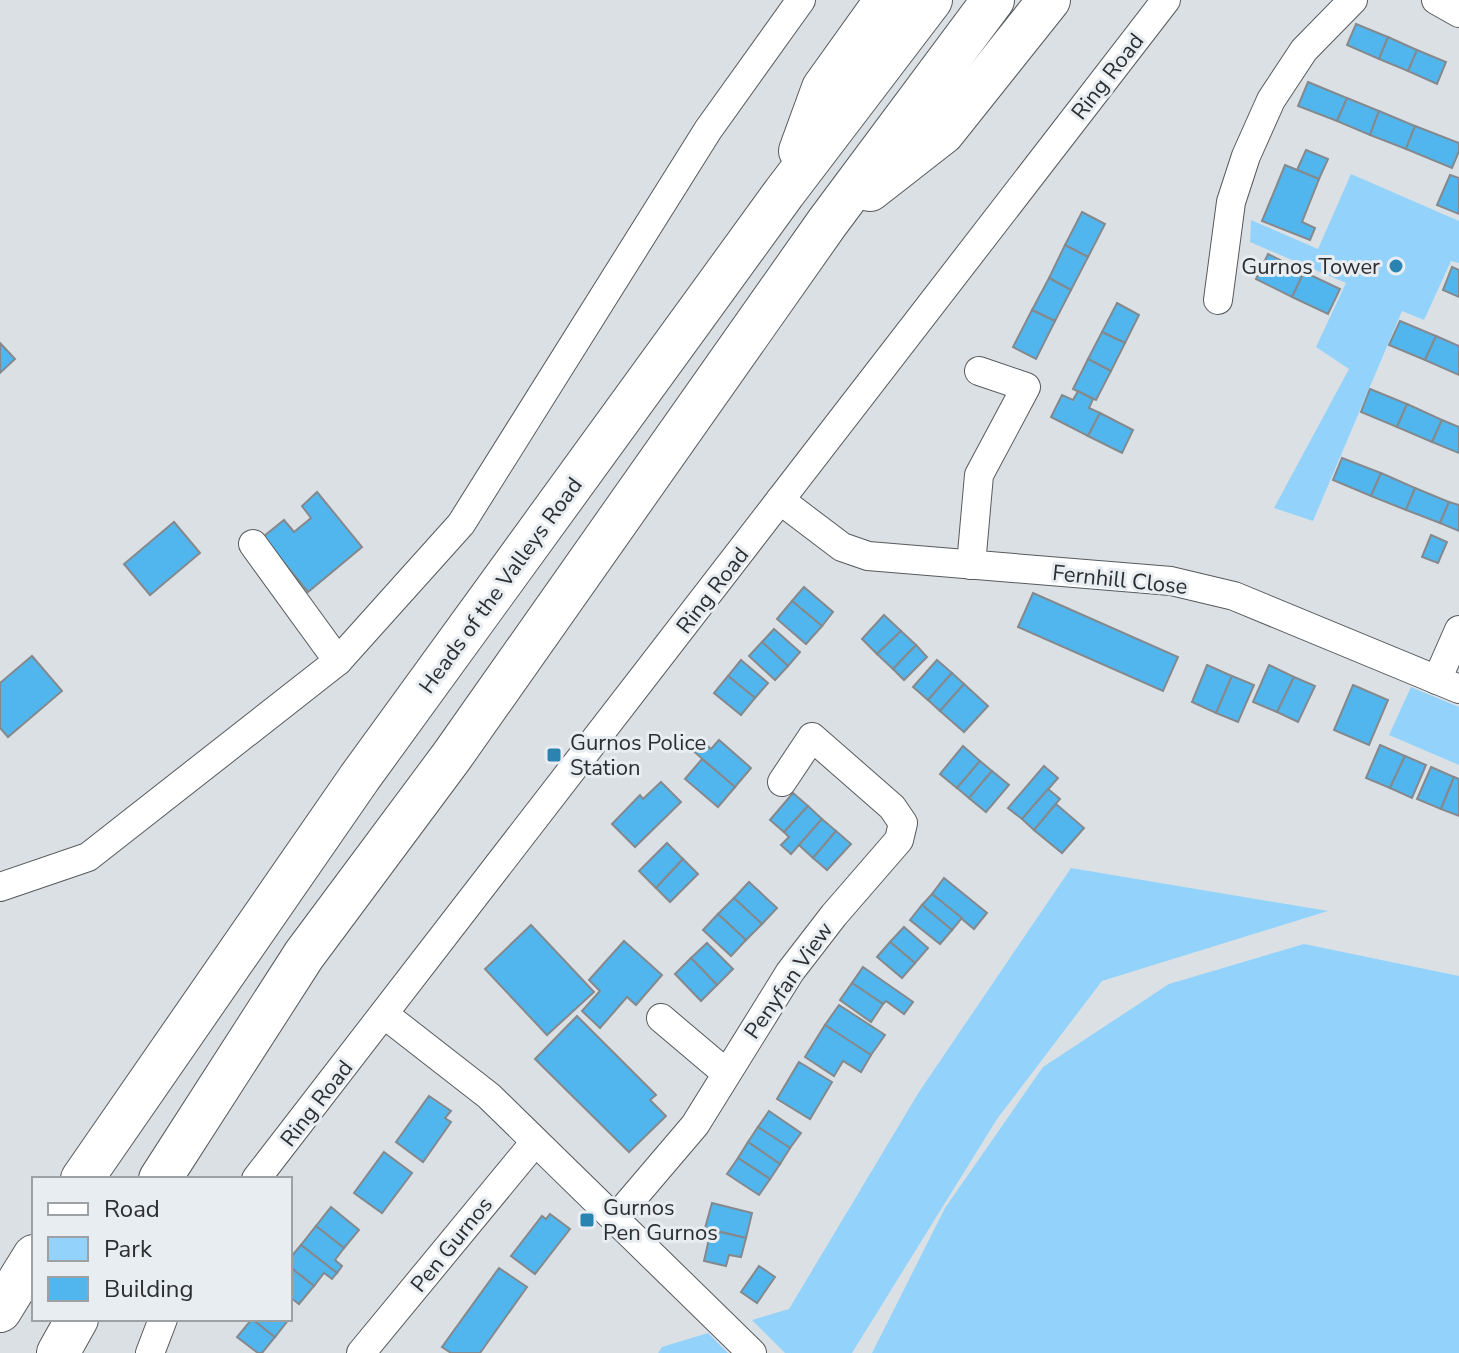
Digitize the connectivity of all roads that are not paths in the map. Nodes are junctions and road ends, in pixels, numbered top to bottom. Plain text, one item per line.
1 (801, 0) edge
2 (886, 0) edge
3 (931, 0) edge
4 (993, 0) edge
5 (1049, 0) edge
6 (1166, 0) edge
7 (1353, 0) edge
8 (1436, 0) edge
9 (1459, 13) edge
10 (784, 193) junction
11 (827, 223) junction
12 (1218, 300) dead end
13 (979, 371) dead end
14 (780, 500) junction
15 (253, 544) dead end
16 (971, 565) junction
17 (1459, 630) edge
18 (338, 661) junction
19 (1448, 684) edge
20 (782, 782) dead end
21 (0, 887) edge
22 (385, 1015) junction
23 (661, 1018) dead end
24 (726, 1073) junction
25 (535, 1142) junction
26 (83, 1177) edge
27 (161, 1177) edge
28 (258, 1177) edge
29 (615, 1219) junction
30 (32, 1259) edge
31 (0, 1311) edge
32 (76, 1321) edge
33 (162, 1321) edge
34 (365, 1350) edge
35 (58, 1353) edge
36 (150, 1353) edge
37 (752, 1353) edge

1 - 18 street
2 - 10 highway
3 - 10 highway, Heads of the Valleys Road
4 - 11 highway
5 - 11 highway
6 - 14 street, Ring Road
7 - 12 street
8 - 9 street
10 - 26 highway, Heads of the Valleys Road
11 - 27 highway
13 - 16 street
14 - 16 street, Fernhill Close
14 - 22 street, Ring Road
15 - 18 street
16 - 19 street, Fernhill Close
17 - 19 street
18 - 21 street
20 - 24 street, Penyfan View
22 - 25 street
22 - 28 street, Ring Road
23 - 24 street
24 - 29 street, Penyfan View
25 - 29 street
25 - 34 street, Pen Gurnos
29 - 37 street
30 - 31 highway
32 - 35 highway
33 - 36 street

